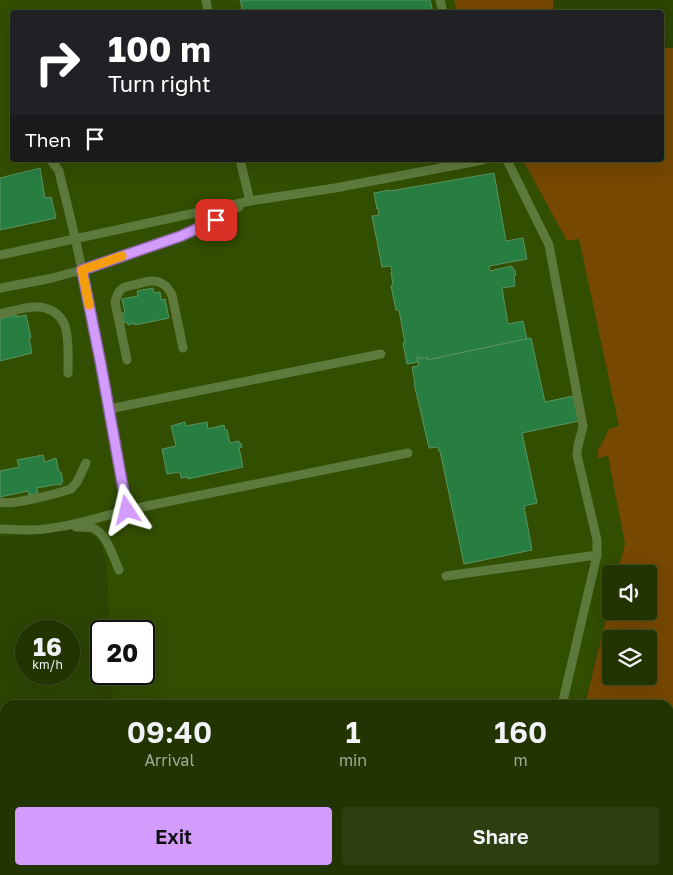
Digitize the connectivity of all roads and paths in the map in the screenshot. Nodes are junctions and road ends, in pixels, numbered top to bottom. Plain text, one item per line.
1 (52, 162) edge
2 (240, 162) edge
3 (472, 162) edge
4 (508, 162) edge
5 (250, 201) junction
6 (75, 239) junction
7 (0, 255) edge
8 (82, 270) junction
9 (0, 288) edge
10 (0, 314) edge
11 (183, 348) dead end
12 (381, 354) dead end
13 (127, 360) dead end
14 (68, 373) dead end
15 (109, 409) junction
16 (408, 453) dead end
17 (86, 463) dead end
18 (0, 502) edge
19 (127, 510) junction
20 (64, 526) junction
21 (0, 529) edge
22 (597, 555) junction
23 (119, 570) dead end
24 (446, 576) dead end
25 (563, 700) edge

1 - 6 lane
2 - 5 lane
3 - 5 lane
4 - 22 lane
5 - 6 lane
5 - 8 lane
6 - 7 lane
6 - 8 lane
8 - 9 lane
8 - 15 lane
10 - 14 lane
11 - 13 lane
12 - 15 lane
15 - 19 lane
16 - 19 lane
17 - 18 lane
19 - 20 lane
20 - 21 lane
20 - 23 lane
22 - 24 lane
22 - 25 lane

